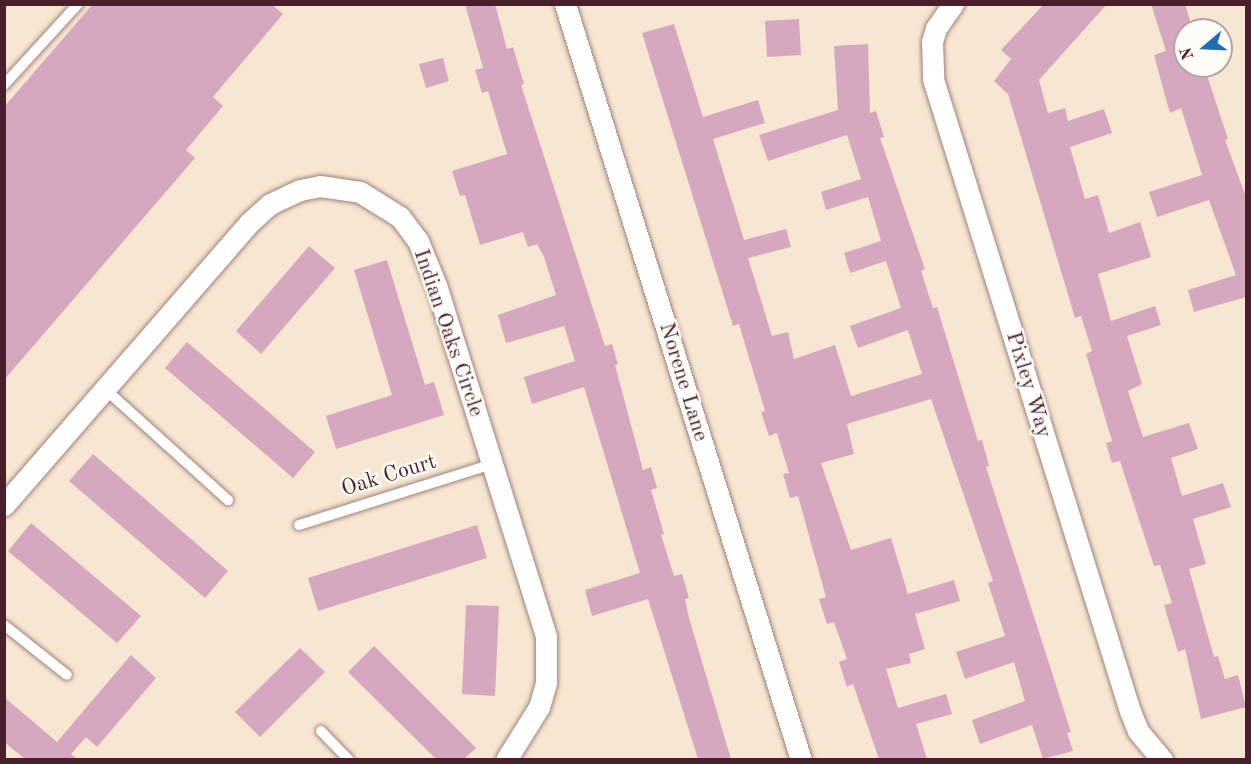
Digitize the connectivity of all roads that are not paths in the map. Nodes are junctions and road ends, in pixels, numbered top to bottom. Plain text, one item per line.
1 (78, 4) edge
2 (565, 4) edge
3 (953, 4) edge
4 (4, 85) edge
5 (105, 389) junction
6 (492, 464) junction
7 (228, 500) dead end
8 (4, 505) edge
9 (299, 525) dead end
10 (4, 625) edge
11 (67, 675) dead end
12 (321, 731) dead end
13 (349, 759) edge
14 (506, 759) edge
15 (801, 759) edge
16 (1162, 759) edge

1 - 4 lane
2 - 15 street, Norene Lane
3 - 16 street, Pixley Way
5 - 6 street, Indian Oaks Circle
5 - 7 lane
5 - 8 street, Indian Oaks Circle
6 - 9 lane, Oak Court
6 - 14 street, Indian Oaks Circle
10 - 11 lane
12 - 13 lane

